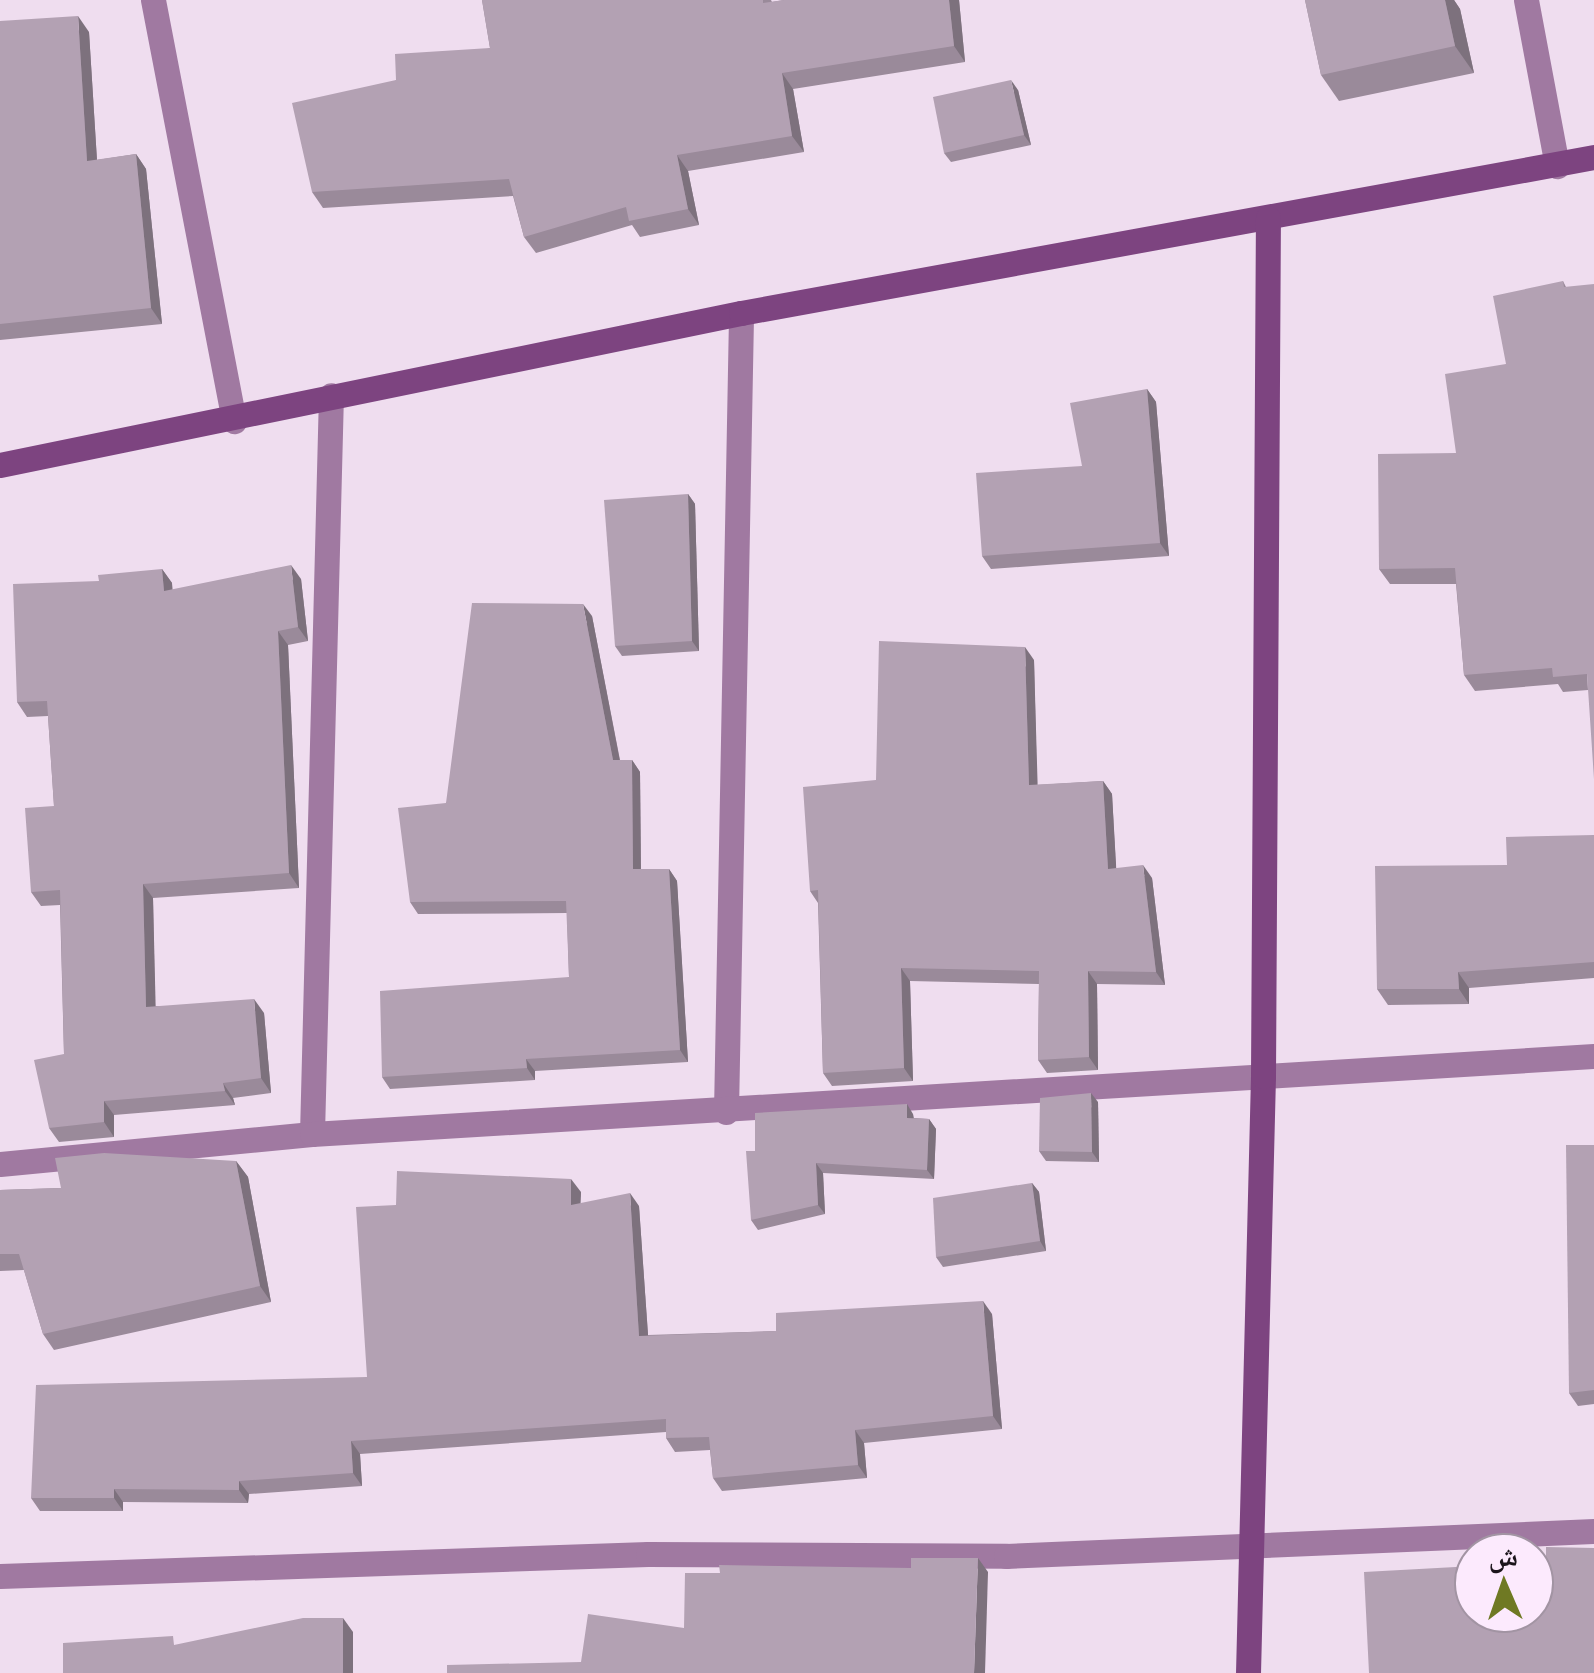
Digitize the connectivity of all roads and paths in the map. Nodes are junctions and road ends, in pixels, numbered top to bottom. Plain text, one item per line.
1 (153, 0) edge
2 (1526, 0) edge
3 (1594, 157) edge
4 (1557, 166) junction
5 (1268, 218) junction
6 (741, 312) junction
7 (331, 395) junction
8 (234, 420) junction
9 (0, 465) edge
10 (1594, 1056) edge
11 (1263, 1076) junction
12 (726, 1112) junction
13 (312, 1134) junction
14 (0, 1164) edge
15 (1594, 1531) edge
16 (1252, 1544) junction
17 (0, 1576) edge
18 (1248, 1673) edge

1 - 8 street
2 - 4 street
3 - 4 street
4 - 5 street
5 - 6 street
5 - 11 street
6 - 7 street
6 - 12 street
7 - 8 street
7 - 13 street
8 - 9 street
10 - 11 street
11 - 12 street
11 - 16 street
12 - 13 street
13 - 14 street
15 - 16 street
16 - 17 street
16 - 18 street

